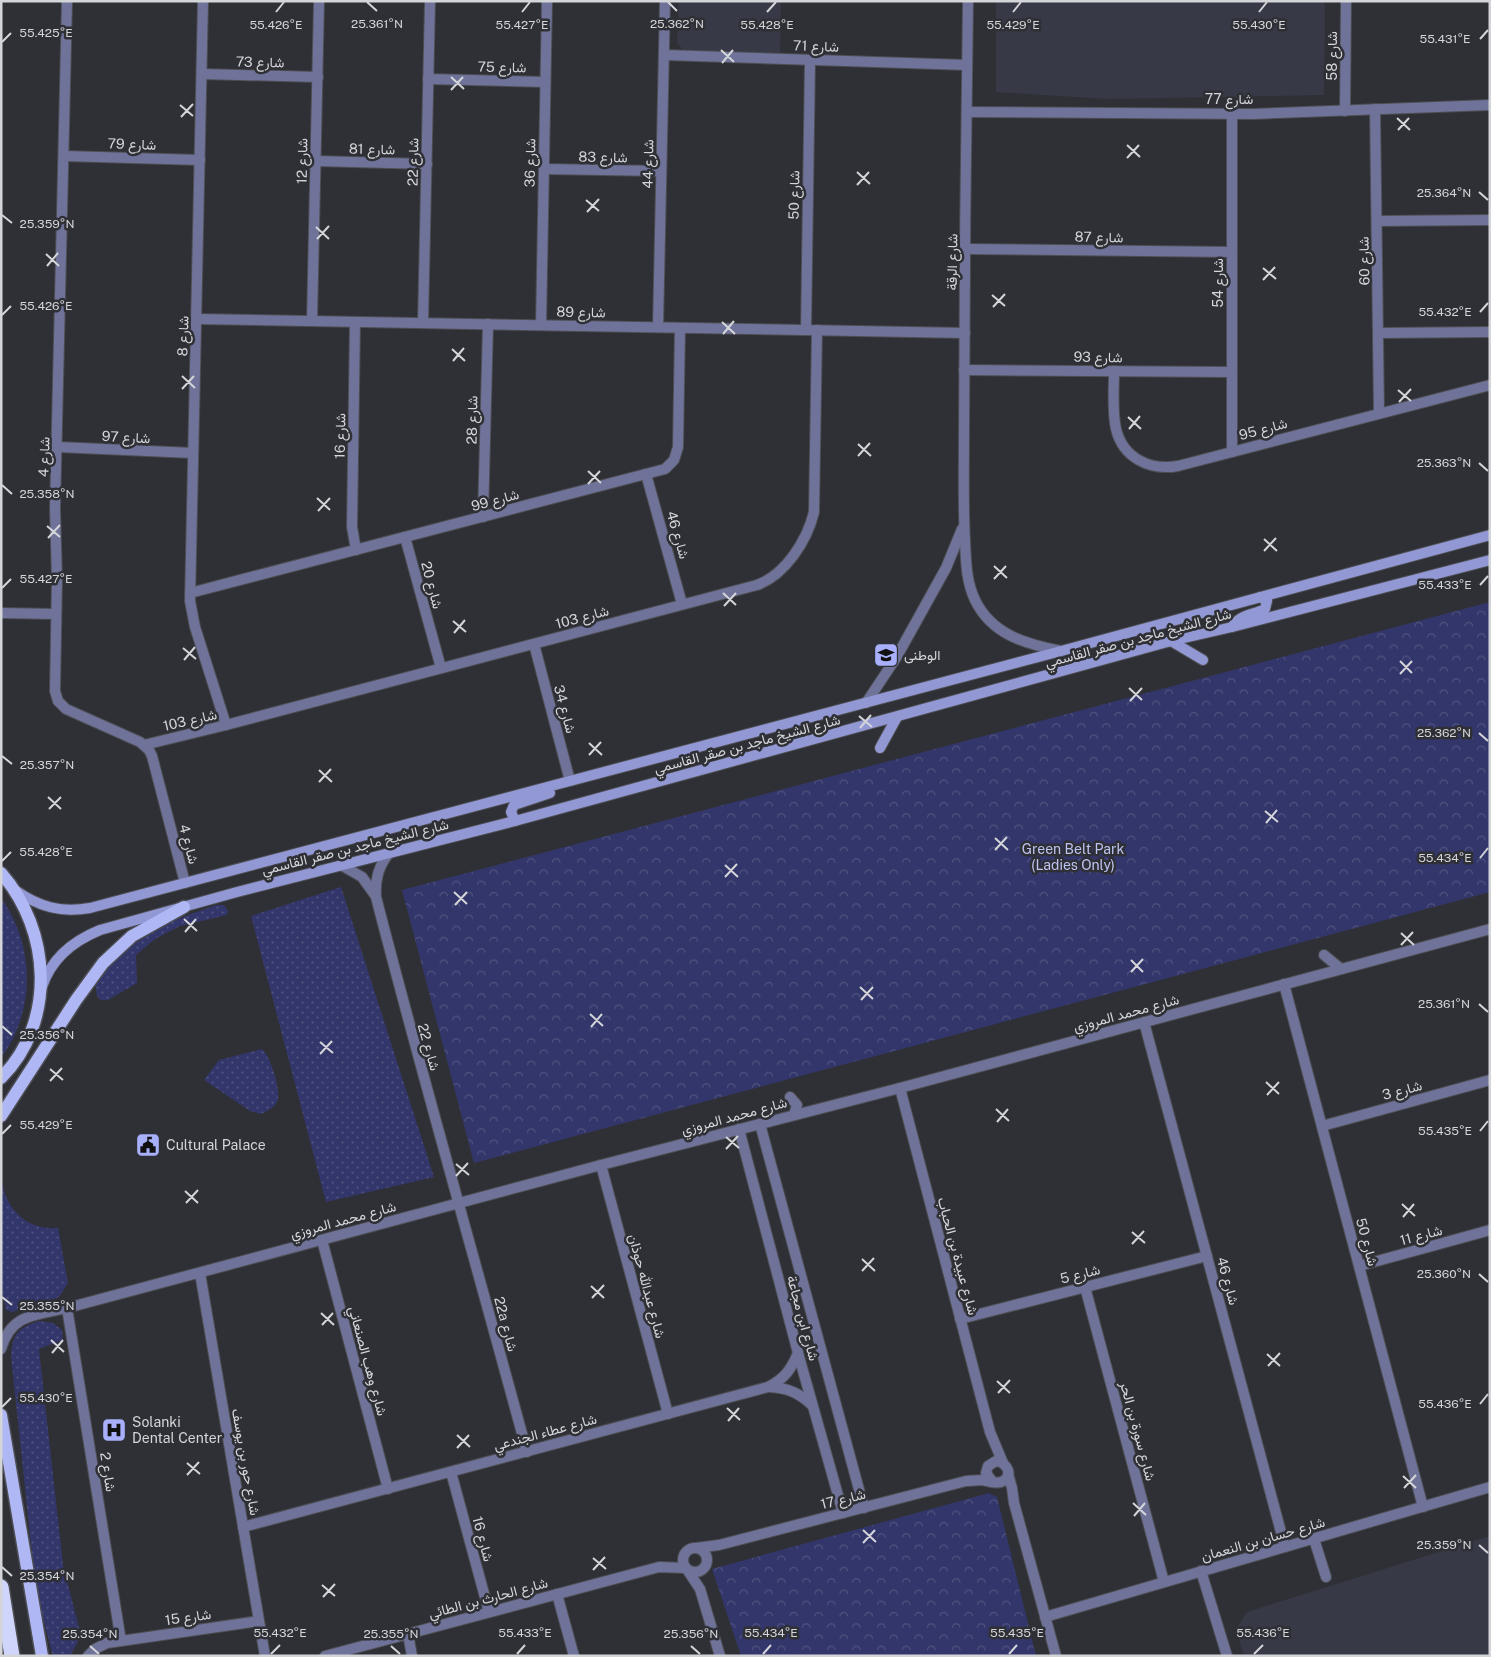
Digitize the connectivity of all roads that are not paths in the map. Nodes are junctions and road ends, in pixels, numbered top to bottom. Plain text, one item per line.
1 (67, 1) edge
2 (203, 1) edge
3 (319, 1) edge
4 (430, 1) edge
5 (547, 1) edge
6 (665, 1) edge
7 (968, 1) edge
8 (1346, 1) edge
9 (664, 55) junction
10 (810, 60) junction
11 (967, 65) junction
12 (202, 74) junction
13 (318, 77) junction
14 (428, 79) junction
15 (545, 82) junction
16 (1490, 105) edge
17 (1375, 110) junction
18 (1345, 111) junction
19 (967, 112) junction
20 (1232, 113) junction
21 (64, 156) junction
22 (200, 160) junction
23 (316, 161) junction
24 (427, 164) junction
25 (544, 169) junction
26 (661, 171) junction
27 (1490, 220) edge
28 (1377, 221) junction
29 (966, 249) junction
30 (1232, 252) junction
31 (197, 319) junction
32 (312, 321) junction
33 (355, 322) junction
34 (423, 323) junction
35 (488, 324) junction
36 (541, 325) junction
37 (658, 327) junction
38 (680, 328) junction
39 (806, 330) junction
40 (817, 330) junction
41 (1490, 332) edge
42 (965, 333) junction
43 (1378, 333) junction
44 (964, 370) junction
45 (1114, 371) junction
46 (1231, 372) junction
47 (1490, 384) edge
48 (1379, 412) junction
49 (58, 448) junction
50 (1232, 452) junction
51 (193, 453) junction
52 (646, 474) junction
53 (483, 517) junction
54 (964, 523) junction
55 (1490, 535) edge
56 (405, 537) junction
57 (356, 550) junction
58 (1490, 560) edge
59 (190, 592) junction
60 (1260, 598) junction
61 (682, 604) junction
62 (1, 613) edge
63 (56, 614) junction
64 (1232, 627) junction
65 (1171, 641) junction
66 (534, 644) junction
67 (1061, 651) junction
68 (1203, 660) dead end
69 (441, 668) junction
70 (866, 703) junction
71 (897, 717) junction
72 (226, 725) junction
73 (144, 745) junction
74 (880, 748) dead end
75 (570, 781) junction
76 (515, 820) junction
77 (390, 852) junction
78 (340, 865) junction
79 (1, 873) edge
80 (185, 883) junction
81 (15, 890) junction
82 (376, 897) junction
83 (184, 907) junction
84 (1490, 929) edge
85 (1324, 955) dead end
86 (1341, 969) junction
87 (1284, 984) junction
88 (40, 995) junction
89 (1144, 1022) junction
90 (1, 1078) edge
91 (1490, 1080) edge
92 (900, 1088) junction
93 (790, 1097) dead end
94 (794, 1115) junction
95 (1, 1116) edge
96 (760, 1124) junction
97 (1322, 1126) junction
98 (739, 1129) junction
99 (601, 1165) junction
100 (460, 1203) junction
101 (1490, 1230) edge
102 (322, 1240) junction
103 (1207, 1256) junction
104 (1359, 1266) junction
105 (200, 1273) junction
106 (1085, 1287) junction
107 (67, 1308) junction
108 (960, 1319) junction
109 (1, 1349) edge
110 (798, 1353) junction
111 (768, 1387) junction
112 (813, 1406) junction
113 (668, 1414) junction
114 (1, 1415) edge
115 (990, 1432) junction
116 (527, 1452) junction
117 (1003, 1463) junction
118 (989, 1465) junction
119 (451, 1472) junction
120 (1008, 1474) junction
121 (966, 1481) junction
122 (994, 1482) junction
123 (1490, 1488) edge
124 (388, 1489) junction
125 (1014, 1503) junction
126 (1423, 1507) junction
127 (864, 1508) junction
128 (842, 1513) junction
129 (243, 1528) junction
130 (1314, 1539) junction
131 (726, 1543) junction
132 (1285, 1547) junction
133 (696, 1548) junction
134 (684, 1554) junction
135 (705, 1566) junction
136 (659, 1567) junction
137 (687, 1569) junction
138 (1201, 1571) junction
139 (1326, 1577) dead end
140 (1164, 1582) junction
141 (1, 1586) edge
142 (700, 1588) junction
143 (557, 1594) junction
144 (489, 1612) junction
145 (1045, 1618) junction
146 (259, 1621) junction
147 (408, 1634) junction
148 (121, 1641) junction
149 (12, 1656) edge
150 (42, 1656) edge
151 (88, 1656) edge
152 (265, 1656) edge
153 (325, 1656) edge
154 (412, 1656) edge
155 (574, 1656) edge
156 (720, 1656) edge
157 (1056, 1656) edge
158 (1227, 1656) edge

1 - 21 street, شارع 4
2 - 12 street, شارع 8
3 - 13 street, شارع 12
4 - 14 street, شارع 22
5 - 15 street, شارع 36
6 - 9 street, شارع 44
7 - 11 street, شارع الرقة
8 - 18 street, شارع 58
9 - 10 street, شارع 71
9 - 26 street, شارع 44
10 - 11 street, شارع 71
10 - 39 street, شارع 50
11 - 19 street, شارع الرقة
12 - 13 street, شارع 73
12 - 22 street, شارع 8
13 - 23 street, شارع 12
14 - 15 street, شارع 75
14 - 24 street, شارع 22
15 - 25 street, شارع 36
16 - 17 street, شارع 77
17 - 18 street, شارع 77
17 - 28 street, شارع 60
18 - 20 street, شارع 77
19 - 20 street, شارع 77
19 - 29 street, شارع الرقة
20 - 30 street, شارع 54
21 - 22 street, شارع 79
21 - 49 street, شارع 4
22 - 31 street, شارع 8
23 - 24 street, شارع 81
23 - 32 street, شارع 12
24 - 34 street, شارع 22
25 - 26 street, شارع 83
25 - 36 street, شارع 36
26 - 37 street, شارع 44
27 - 28 street
28 - 43 street, شارع 60
29 - 30 street, شارع 87
29 - 42 street, شارع الرقة
30 - 46 street, شارع 54
31 - 32 street, شارع 89
31 - 51 street, شارع 8
32 - 33 street, شارع 89
33 - 34 street, شارع 89
33 - 57 street, شارع 16
34 - 35 street, شارع 89
35 - 36 street, شارع 89
35 - 53 street, شارع 28
36 - 37 street, شارع 89
37 - 38 street, شارع 89
38 - 39 street, شارع 89
38 - 52 street, شارع 99
39 - 40 street, شارع 89
40 - 42 street, شارع 89
40 - 61 street, شارع 103
41 - 43 street
42 - 44 street, شارع الرقة
43 - 48 street, شارع 60
44 - 45 street, شارع 93
44 - 54 street, شارع الرقة
45 - 46 street, شارع 93
45 - 50 street, شارع 95
46 - 50 street, شارع 54
47 - 48 street, شارع 95
48 - 50 street, شارع 95
49 - 51 street, شارع 97
49 - 63 street, شارع 4
51 - 59 street, شارع 8
52 - 53 street, شارع 99
52 - 61 street, شارع 46
53 - 56 street, شارع 99
54 - 67 street, شارع الرقة
54 - 70 street, شارع الرقة
55 - 60 main road, شارع الشيخ ماجد بن صقر القاسمي
56 - 57 street, شارع 99
56 - 69 street, شارع 20
57 - 59 street, شارع 99
58 - 64 main road, شارع الشيخ ماجد بن صقر القاسمي
59 - 72 street, شارع 8
60 - 64 main road
60 - 67 main road, شارع الشيخ ماجد بن صقر القاسمي
61 - 66 street, شارع 103
62 - 63 street
63 - 73 street, شارع 4
64 - 65 main road, شارع الشيخ ماجد بن صقر القاسمي
65 - 68 main road
65 - 71 main road, شارع الشيخ ماجد بن صقر القاسمي
66 - 69 street, شارع 103
66 - 75 street, شارع 34
67 - 70 main road, شارع الشيخ ماجد بن صقر القاسمي
69 - 72 street, شارع 103
70 - 75 main road, شارع الشيخ ماجد بن صقر القاسمي
71 - 74 main road
71 - 76 main road, شارع الشيخ ماجد بن صقر القاسمي
72 - 73 street, شارع 103
73 - 80 street, شارع 4
75 - 76 main road
75 - 80 main road, شارع الشيخ ماجد بن صقر القاسمي
76 - 77 main road, شارع الشيخ ماجد بن صقر القاسمي
77 - 78 main road, شارع الشيخ ماجد بن صقر القاسمي
77 - 82 street, شارع 22
78 - 82 street, شارع 22
78 - 83 main road, شارع الشيخ ماجد بن صقر القاسمي
79 - 81 main road
80 - 81 main road, شارع الشيخ ماجد بن صقر القاسمي
81 - 88 main road
82 - 100 street, شارع 22
83 - 88 main road, شارع الشيخ ماجد بن صقر القاسمي
83 - 95 main road
84 - 86 street, شارع محمد المروزي
85 - 86 street
86 - 87 street, شارع محمد المروزي
87 - 89 street, شارع محمد المروزي
87 - 97 street, شارع 50
88 - 90 main road
89 - 92 street, شارع محمد المروزي
89 - 103 street, شارع 46
91 - 97 street, شارع 3
92 - 94 street, شارع محمد المروزي
92 - 108 street, شارع عبيدة بن الحباب
93 - 94 street
94 - 96 street, شارع محمد المروزي
96 - 98 street, شارع محمد المروزي
96 - 127 street, شارع ابن مجاعة
97 - 104 street, شارع 50
98 - 99 street, شارع محمد المروزي
98 - 110 street, شارع ابن مجاعة
99 - 100 street, شارع محمد المروزي
99 - 113 street, شارع عبدالله حوذان
100 - 102 street, شارع محمد المروزي
100 - 116 street, 22a شارع
101 - 104 street, شارع 11
102 - 105 street, شارع محمد المروزي
102 - 124 street, شارع وهب الصنعاني
103 - 106 street, شارع 5
103 - 132 street, شارع 46
104 - 126 street, شارع 50
105 - 107 street, شارع محمد المروزي
105 - 129 street, شارع حور بن يوسف
106 - 108 street, شارع 5
106 - 140 street, شارع سورة بن الحر
107 - 109 street, شارع محمد المروزي
107 - 148 street, شارع 2
108 - 115 street, شارع عبيدة بن الحباب
110 - 111 street, شارع عطاء الجندعي
110 - 112 street, شارع ابن مجاعة
111 - 112 street, شارع عطاء الجندعي
111 - 113 street, شارع عطاء الجندعي
112 - 128 street, شارع ابن مجاعة
113 - 116 street, شارع عطاء الجندعي
114 - 150 main road
115 - 117 street, شارع عبيدة بن الحباب
115 - 118 street, شارع عبيدة بن الحباب
116 - 119 street, شارع عطاء الجندعي
117 - 118 street
117 - 120 street
118 - 121 street, شارع 17
118 - 122 street
119 - 124 street, شارع عطاء الجندعي
119 - 144 street, شارع 16
120 - 122 street
120 - 125 street
121 - 122 street, شارع 17
121 - 127 street, شارع 17
122 - 125 street
123 - 126 street, شارع حسان بن النعمان
124 - 129 street, شارع عطاء الجندعي
125 - 145 street
126 - 130 street, شارع حسان بن النعمان
127 - 128 street, شارع 17
128 - 131 street, شارع 17
129 - 146 street, شارع حور بن يوسف
130 - 132 street, شارع حسان بن النعمان
130 - 139 street
131 - 133 street, شارع 17
131 - 135 street, شارع 17
132 - 138 street, شارع حسان بن النعمان
133 - 134 street
133 - 135 street
134 - 136 street, شارع الحارث بن الطائي
134 - 137 street
135 - 137 street
135 - 142 street
136 - 137 street, شارع الحارث بن الطائي
136 - 143 street, شارع الحارث بن الطائي
137 - 142 street
138 - 140 street, شارع حسان بن النعمان
138 - 158 street
140 - 145 street, شارع حسان بن النعمان
141 - 149 highway
142 - 156 street
143 - 144 street, شارع الحارث بن الطائي
143 - 155 street
144 - 147 street, شارع الحارث بن الطائي
145 - 157 street
146 - 148 street, شارع 15
146 - 152 street, شارع حور بن يوسف
147 - 153 street, شارع الحارث بن الطائي
147 - 154 street
148 - 151 street, شارع 15

